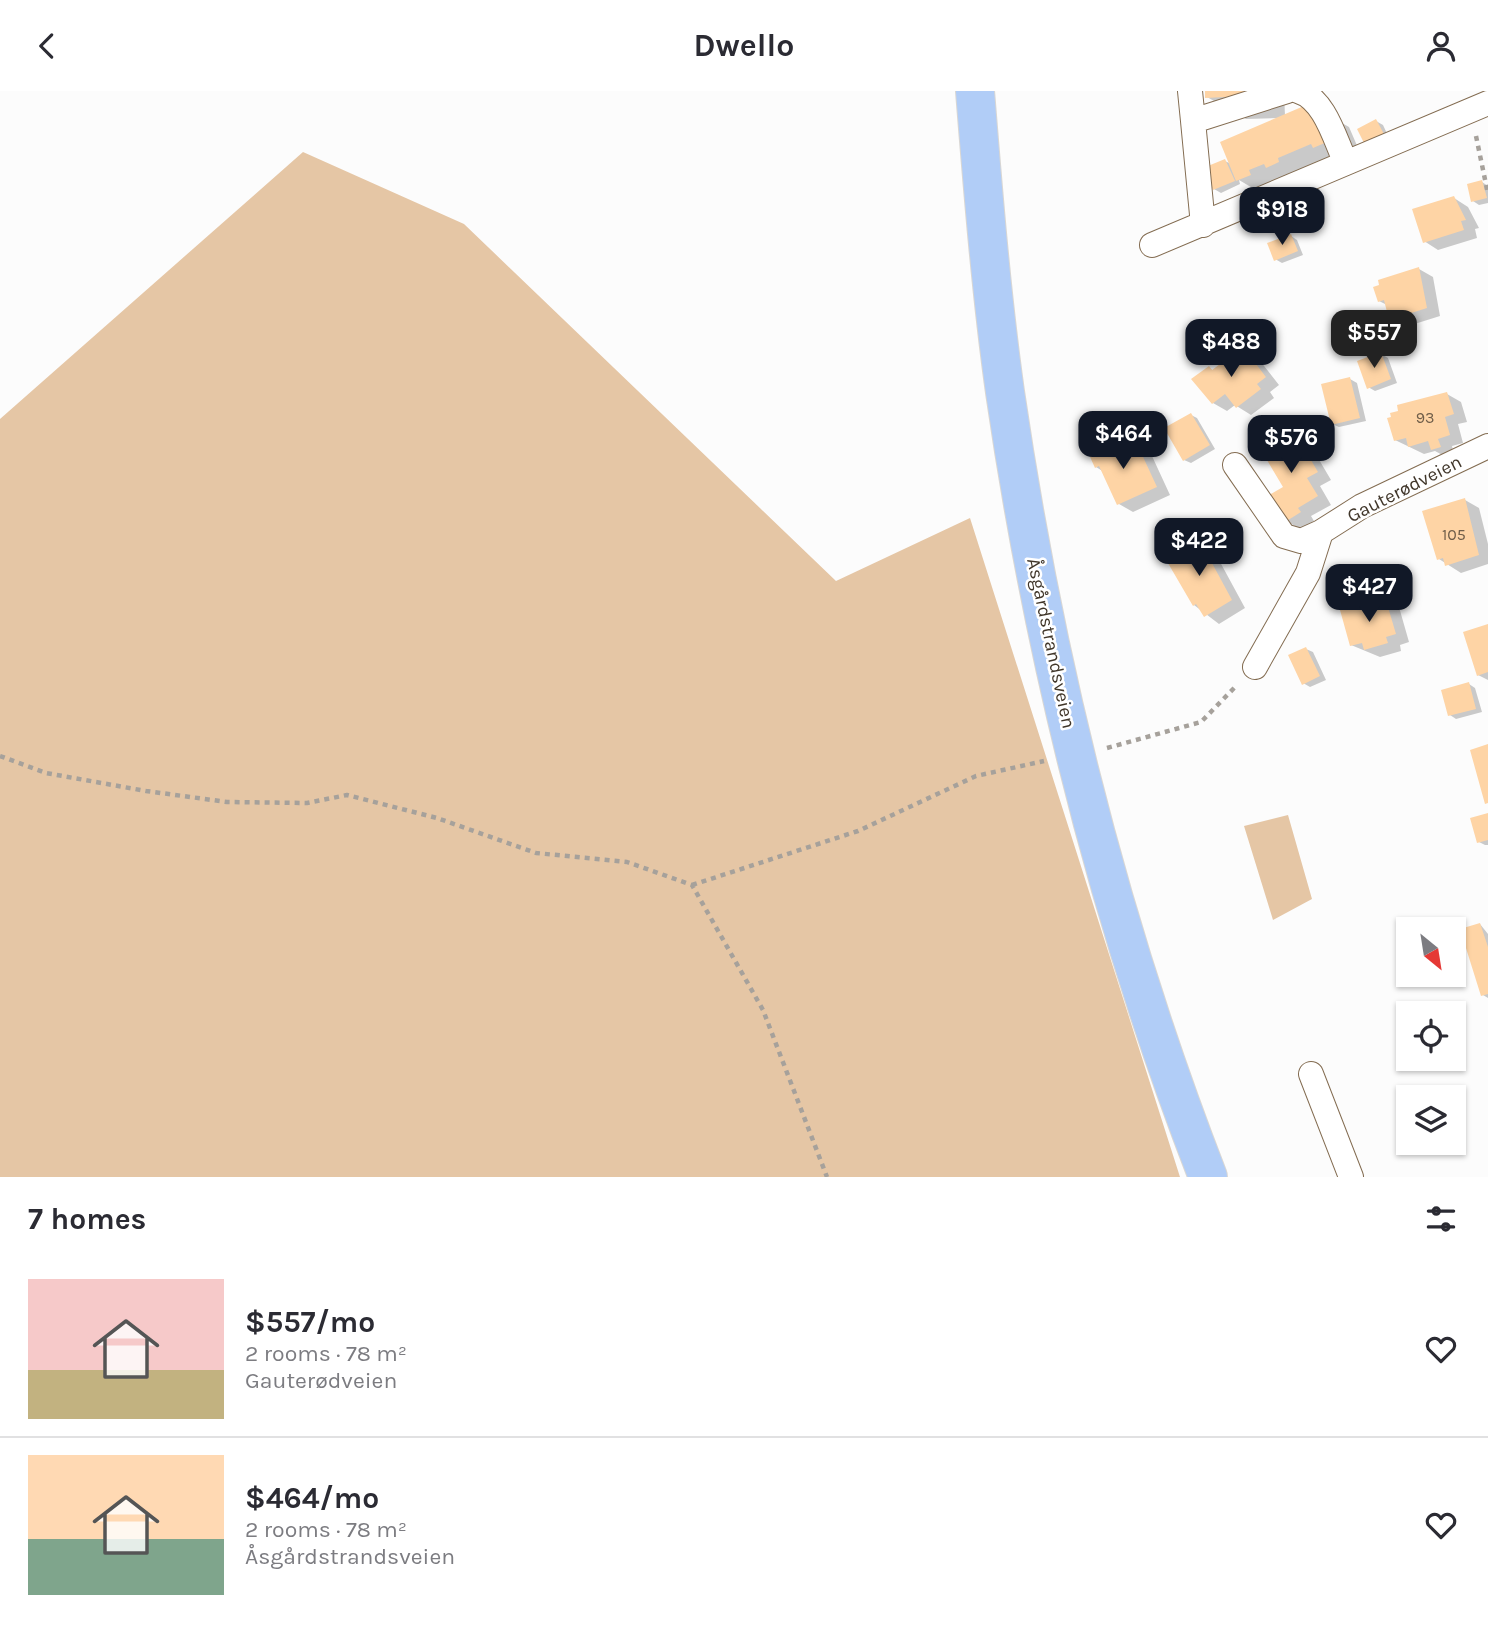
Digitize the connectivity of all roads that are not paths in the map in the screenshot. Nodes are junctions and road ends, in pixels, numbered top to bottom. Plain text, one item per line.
1 (975, 91) edge
2 (1190, 91) edge
3 (1287, 91) edge
4 (1298, 91) edge
5 (1480, 107) edge
6 (1193, 121) junction
7 (1346, 163) junction
8 (1203, 225) junction
9 (1152, 245) dead end
10 (1488, 446) edge
11 (1235, 465) dead end
12 (1321, 532) junction
13 (1255, 667) road end
14 (1311, 1074) dead end
15 (1208, 1177) edge
16 (1350, 1177) edge

1 - 15 main road, Åsgårdstrandsveien
2 - 6 street
3 - 6 street
4 - 7 street
5 - 7 street
6 - 8 street
7 - 8 street
8 - 9 street
10 - 12 street, Gauterødveien
11 - 12 street, Gauterødveien
12 - 13 street
14 - 16 street

